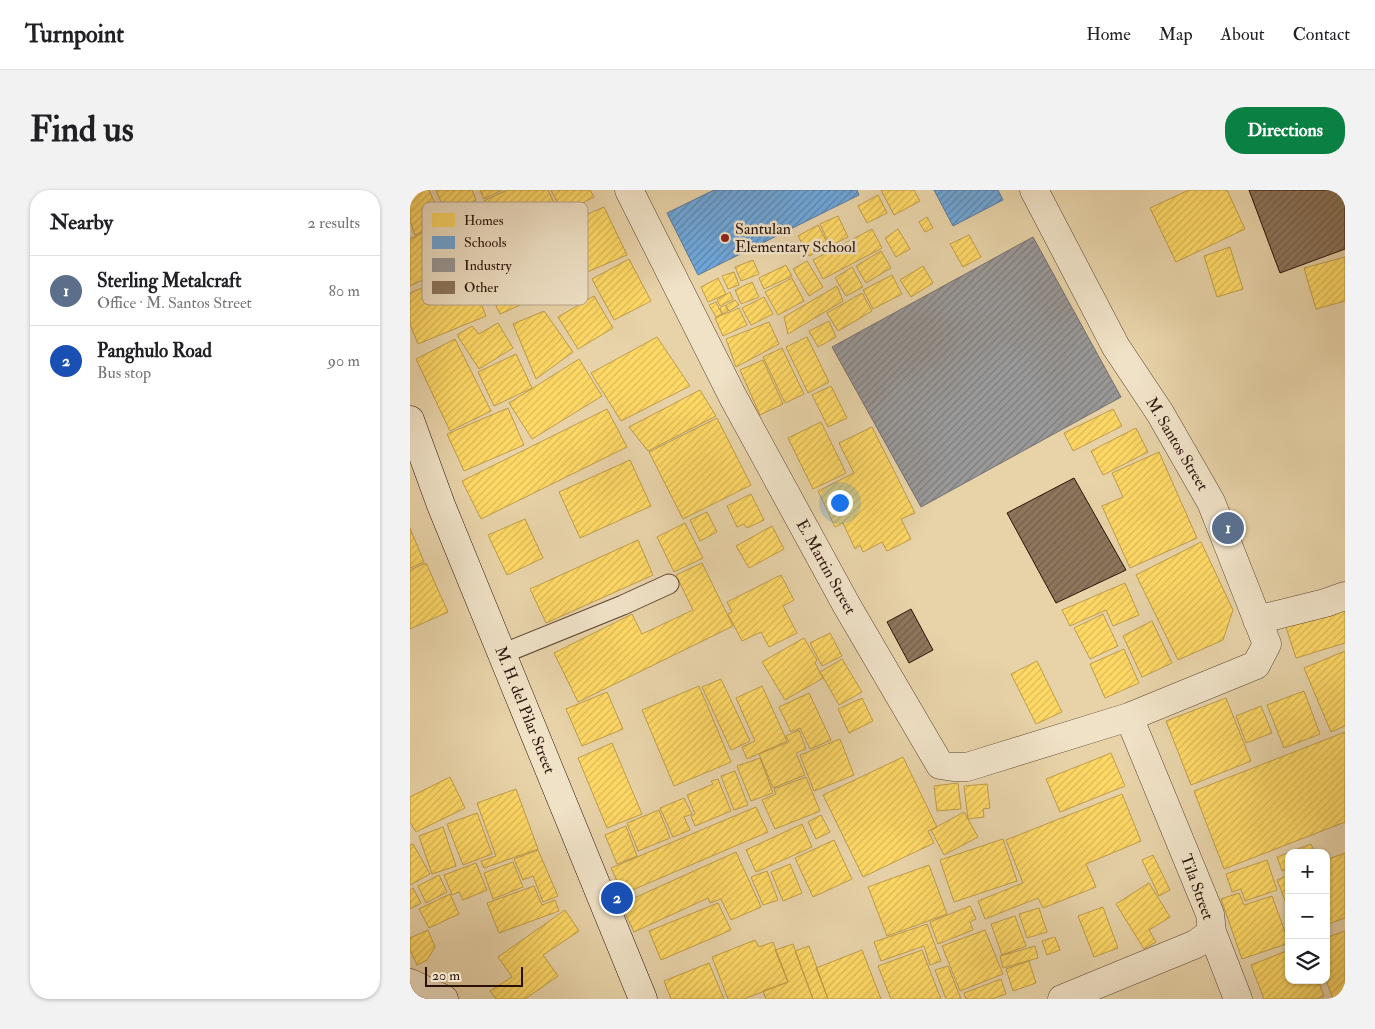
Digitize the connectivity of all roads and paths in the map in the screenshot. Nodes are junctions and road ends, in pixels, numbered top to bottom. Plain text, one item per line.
1 (629, 190) edge
2 (1034, 190) edge
3 (410, 420) edge
4 (669, 584) dead end
5 (1345, 596) edge
6 (1257, 620) junction
7 (502, 654) junction
8 (1129, 718) junction
9 (1212, 932) junction
10 (410, 984) edge
11 (444, 999) edge
12 (643, 999) edge
13 (1062, 999) edge
14 (1238, 999) edge

1 - 8 street, E. Martin Street
2 - 6 street, M. Santos Street
3 - 7 street, M. H. del Pilar Street
4 - 7 lane
5 - 6 street
6 - 8 street, M. Santos Street
7 - 12 street, M. H. del Pilar Street
8 - 9 street, Tila Street
9 - 13 street, Tila Street
9 - 14 street
10 - 11 street

